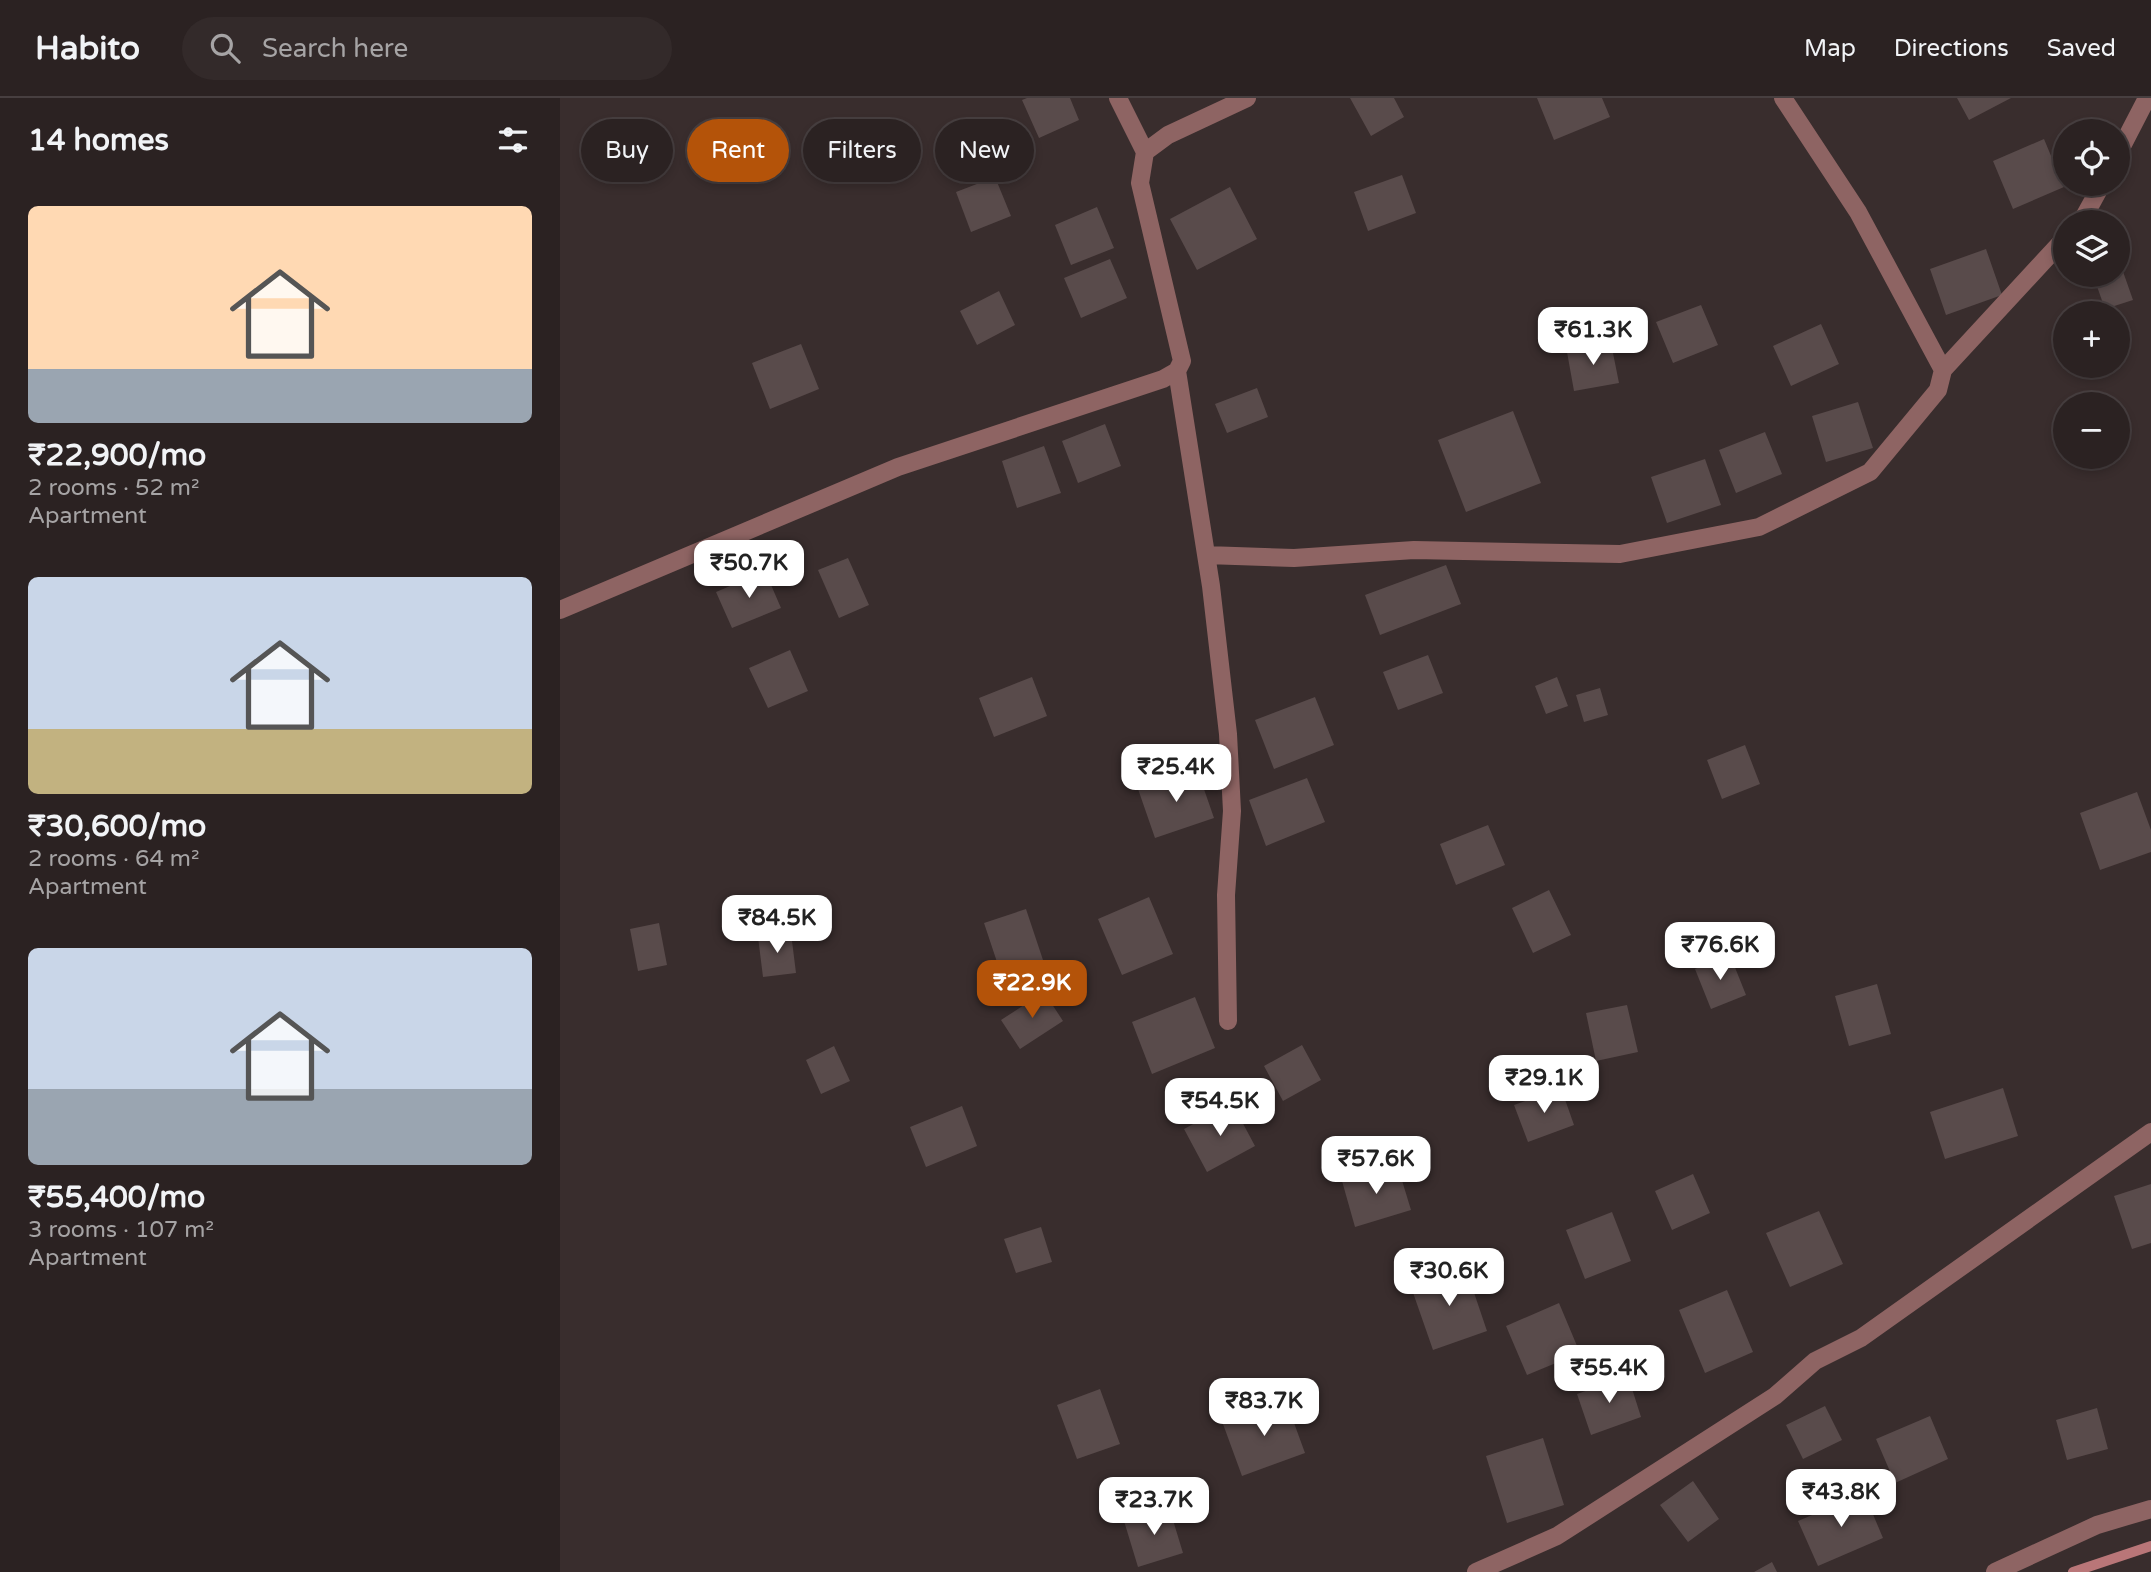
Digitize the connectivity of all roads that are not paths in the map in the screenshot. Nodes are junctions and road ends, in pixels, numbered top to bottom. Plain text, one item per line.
1 (1118, 98) edge
2 (1247, 98) edge
3 (1783, 98) edge
4 (2147, 98) edge
5 (2130, 131) edge
6 (1145, 152) junction
7 (2053, 251) edge
8 (1943, 370) junction
9 (1177, 371) junction
10 (1206, 555) junction
11 (560, 610) edge
12 (1228, 1021) dead end
13 (2151, 1132) edge
14 (2151, 1509) edge
15 (1476, 1572) edge
16 (1995, 1572) edge

1 - 6 street
2 - 6 street
3 - 8 street
4 - 5 street
6 - 9 street
7 - 8 street
8 - 10 street
9 - 10 street
9 - 11 street
10 - 12 street
13 - 15 street
14 - 16 street

